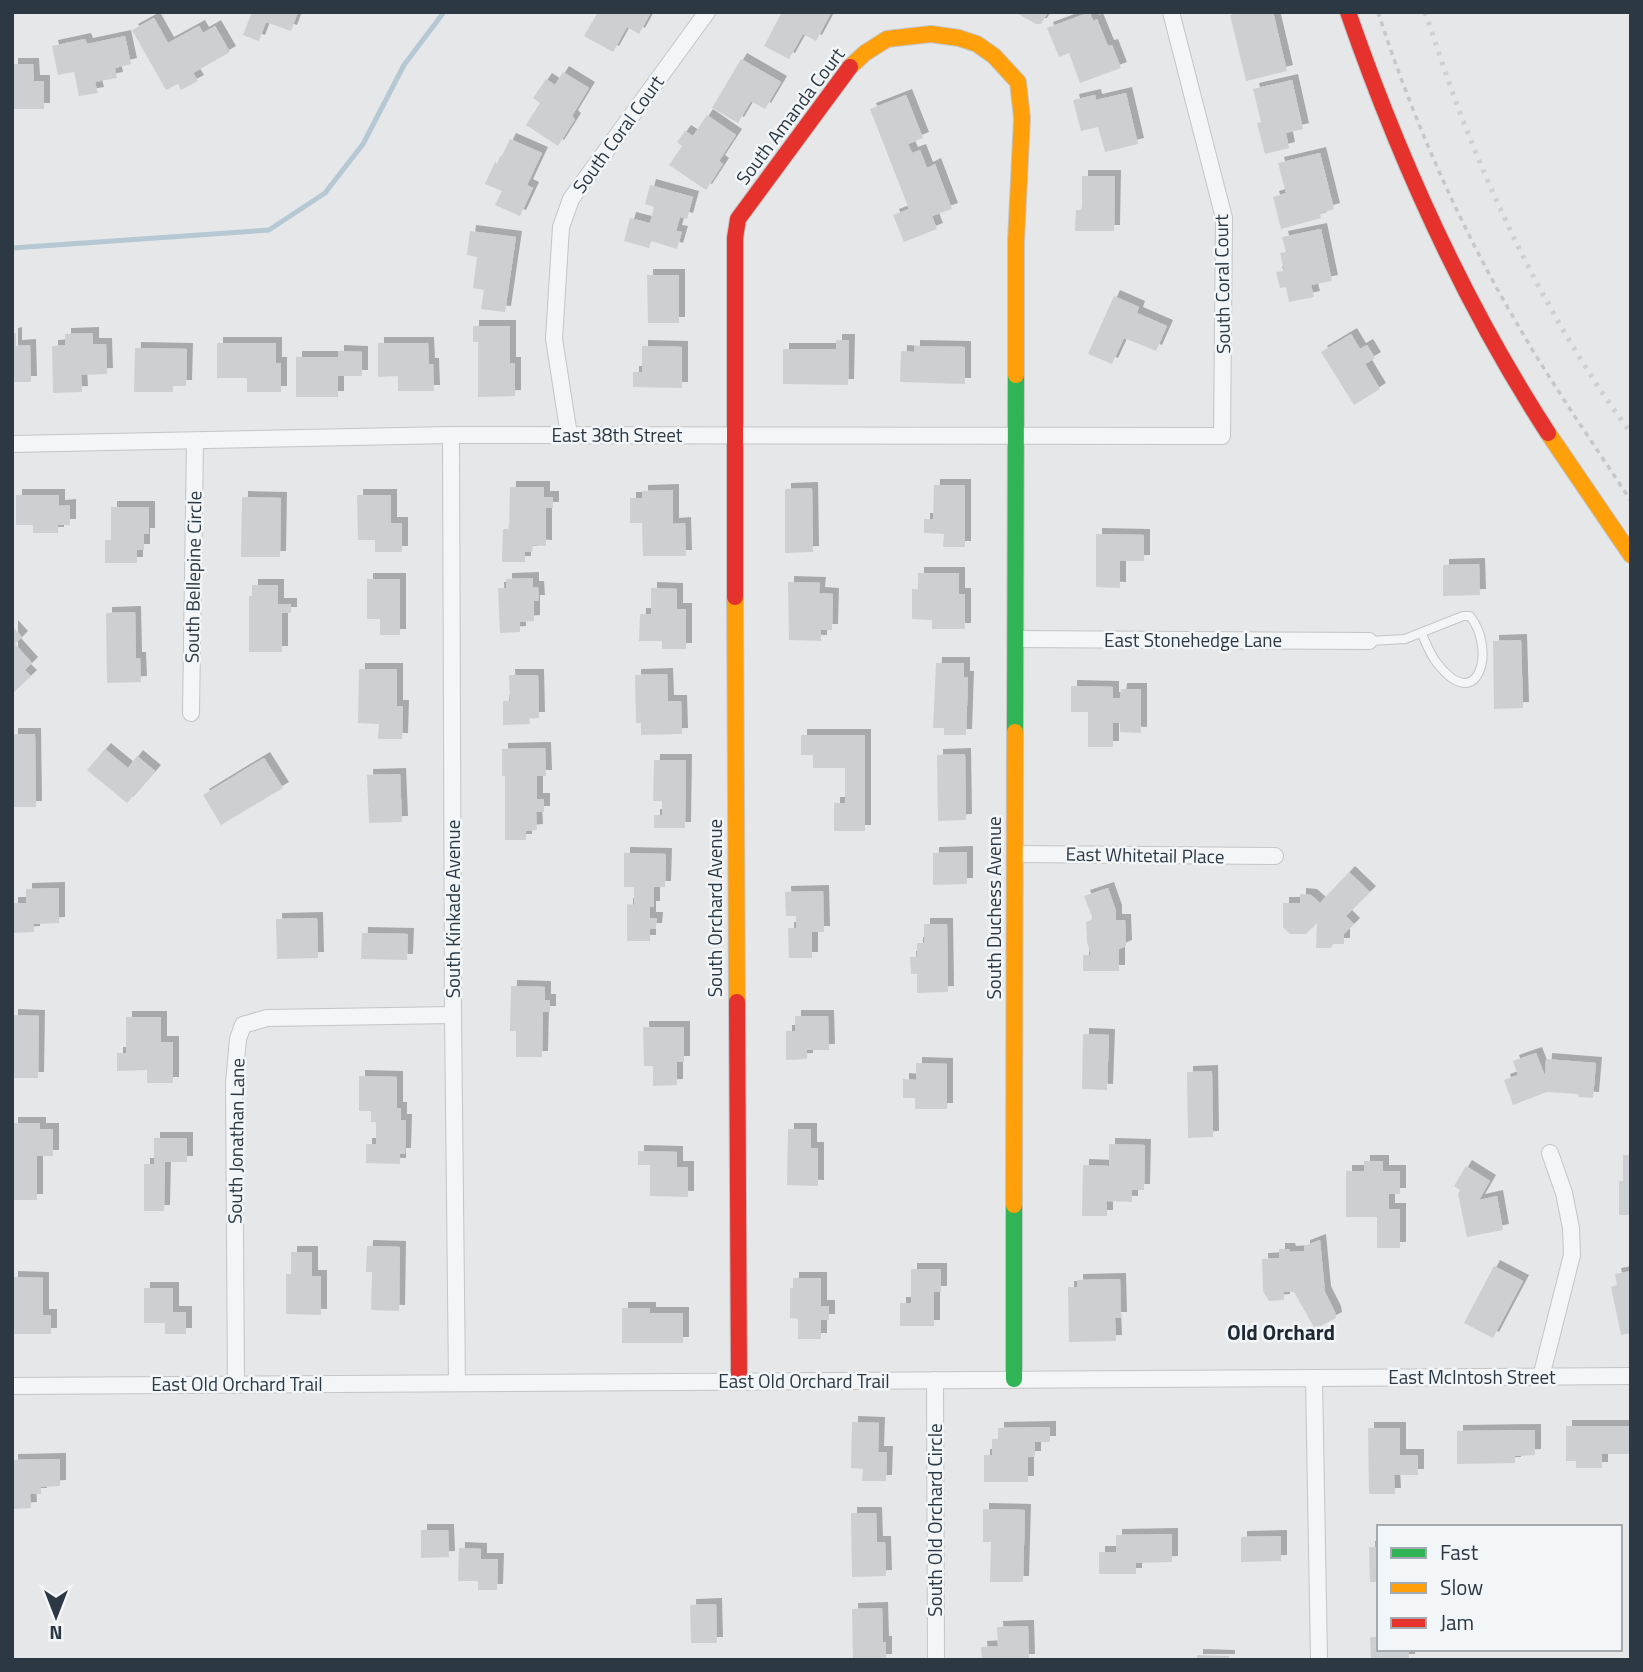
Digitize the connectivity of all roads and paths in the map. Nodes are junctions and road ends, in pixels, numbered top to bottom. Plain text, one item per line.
1 (708, 12) edge
2 (1171, 12) edge
3 (1348, 12) edge
4 (1378, 12) edge
5 (451, 435) junction
6 (569, 435) junction
7 (734, 435) junction
8 (1016, 436) junction
9 (1222, 436) joint
10 (195, 441) junction
11 (12, 443) edge
12 (1631, 501) edge
13 (1631, 555) edge
14 (1422, 634) junction
15 (1016, 639) junction
16 (1369, 641) joint
17 (191, 713) dead end
18 (1016, 854) junction
19 (1275, 856) dead end
20 (453, 1015) junction
21 (1550, 1153) dead end
22 (1631, 1376) edge
23 (1541, 1377) junction
24 (1314, 1378) junction
25 (935, 1380) junction
26 (1014, 1380) junction
27 (739, 1381) junction
28 (457, 1383) junction
29 (236, 1384) junction
30 (12, 1386) edge
31 (936, 1660) edge
32 (1319, 1660) edge

1 - 6 street, South Coral Court
2 - 9 street, South Coral Court
3 - 13 street
4 - 12 path
5 - 6 street, East 38th Street
5 - 10 street, East 38th Street
5 - 20 street, South Kinkade Avenue
6 - 7 street, East 38th Street
7 - 8 street, East 38th Street
7 - 8 street, South Amanda Court
7 - 27 street, South Orchard Avenue
8 - 9 street, East 38th Street
8 - 15 street, South Duchess Avenue
10 - 11 street, East 38th Street
10 - 17 street, South Bellepine Circle
14 - 14 lane
14 - 16 lane
15 - 16 street, East Stonehedge Lane
15 - 18 street, South Duchess Avenue
18 - 19 street, East Whitetail Place
18 - 26 street, South Duchess Avenue
20 - 28 street, South Kinkade Avenue
20 - 29 street, South Jonathan Lane
21 - 23 street
22 - 23 street, East McIntosh Street
23 - 24 street, East McIntosh Street
24 - 26 street, East Old Orchard Trail
24 - 32 street
25 - 26 street, East Old Orchard Trail
25 - 27 street, East Old Orchard Trail
25 - 31 street, South Old Orchard Circle
27 - 28 street, East Old Orchard Trail
28 - 29 street, East Old Orchard Trail
29 - 30 street, East Old Orchard Trail

